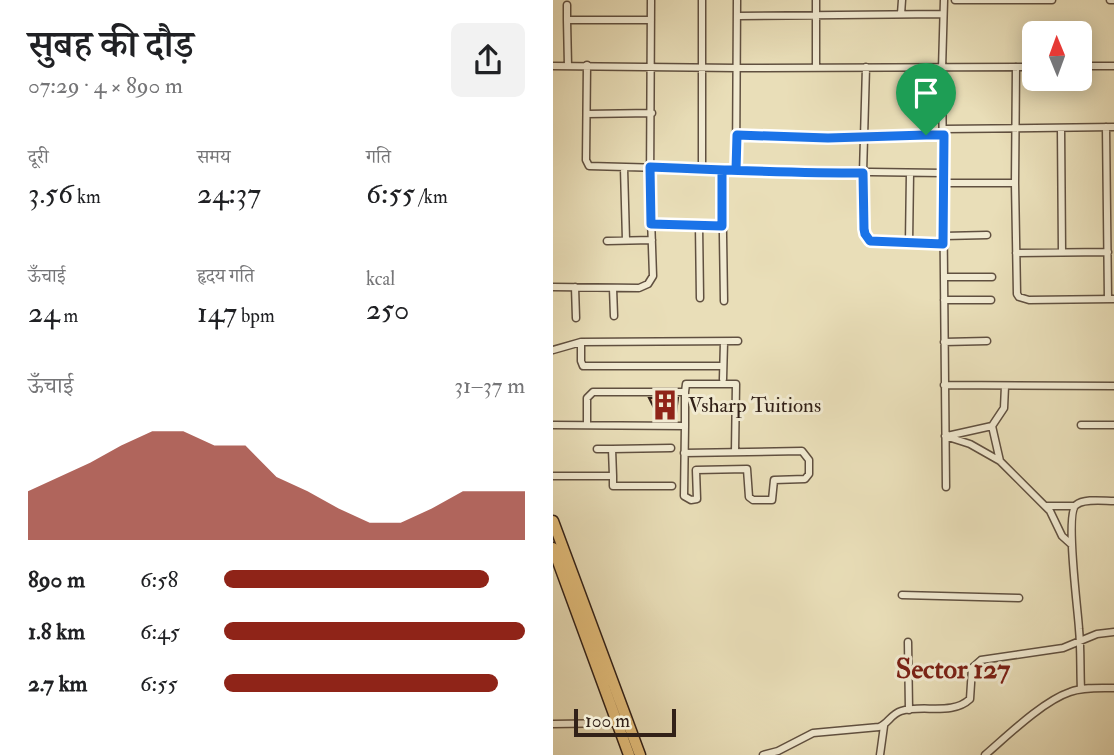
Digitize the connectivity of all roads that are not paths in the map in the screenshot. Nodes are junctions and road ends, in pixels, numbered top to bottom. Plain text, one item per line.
1 (651, 0) edge
2 (702, 0) edge
3 (737, 0) edge
4 (816, 0) edge
5 (901, 0) edge
6 (944, 0) edge
7 (955, 0) edge
8 (1052, 0) edge
9 (1010, 1) edge
10 (567, 5) dead end
11 (901, 14) junction
12 (943, 14) junction
13 (816, 15) junction
14 (738, 16) junction
15 (567, 20) junction
16 (651, 20) junction
17 (587, 65) junction
18 (553, 66) edge
19 (568, 66) junction
20 (651, 66) junction
21 (1092, 66) edge
22 (1114, 66) edge
23 (702, 67) junction
24 (816, 67) junction
25 (866, 67) junction
26 (1016, 67) junction
27 (1022, 67) edge
28 (737, 68) junction
29 (942, 69) junction
30 (652, 113) junction
31 (587, 114) junction
32 (1016, 127) junction
33 (1105, 127) junction
34 (1114, 127) edge
35 (1061, 128) junction
36 (944, 132) junction
37 (737, 135) junction
38 (864, 137) junction
39 (624, 167) junction
40 (650, 167) junction
41 (702, 169) junction
42 (722, 170) junction
43 (736, 170) junction
44 (863, 173) junction
45 (910, 173) junction
46 (943, 173) junction
47 (1111, 174) edge
48 (943, 183) junction
49 (1015, 183) junction
50 (651, 224) junction
51 (699, 225) junction
52 (722, 226) junction
53 (987, 235) dead end
54 (626, 240) junction
55 (652, 240) junction
56 (944, 240) junction
57 (607, 241) dead end
58 (909, 243) junction
59 (1062, 252) junction
60 (1108, 252) junction
61 (1016, 253) junction
62 (992, 277) dead end
63 (944, 278) junction
64 (553, 287) edge
65 (575, 287) junction
66 (613, 288) junction
67 (700, 298) dead end
68 (1111, 299) edge
69 (723, 300) dead end
70 (944, 300) junction
71 (991, 300) dead end
72 (614, 316) dead end
73 (576, 318) dead end
74 (738, 341) dead end
75 (987, 341) dead end
76 (581, 342) junction
77 (724, 342) junction
78 (944, 342) junction
79 (553, 350) edge
80 (723, 366) junction
81 (723, 379) dead end
82 (944, 386) junction
83 (1005, 386) junction
84 (1114, 386) edge
85 (685, 392) junction
86 (553, 425) edge
87 (587, 425) junction
88 (1081, 425) dead end
89 (1114, 425) edge
90 (685, 426) junction
91 (992, 426) junction
92 (945, 436) junction
93 (671, 448) dead end
94 (597, 449) dead end
95 (612, 449) junction
96 (735, 452) junction
97 (684, 453) junction
98 (1000, 461) junction
99 (613, 475) junction
100 (553, 476) edge
101 (672, 486) dead end
102 (947, 486) dead end
103 (1114, 501) edge
104 (1045, 506) junction
105 (1075, 506) junction
106 (553, 521) edge
107 (1072, 545) junction
108 (553, 548) edge
109 (557, 574) edge
110 (902, 595) dead end
111 (1019, 597) dead end
112 (1114, 632) edge
113 (908, 642) dead end
114 (1080, 643) junction
115 (1114, 688) edge
116 (1081, 689) junction
117 (909, 710) junction
118 (618, 723) junction
119 (553, 724) edge
120 (884, 726) junction
121 (629, 755) edge
122 (640, 755) edge
123 (763, 755) edge
124 (880, 755) edge
125 (985, 755) edge

1 - 16 street
2 - 23 street
3 - 14 street
4 - 13 street
5 - 11 street
6 - 12 street
7 - 9 street
8 - 9 street
10 - 15 street
11 - 12 street
11 - 13 street
12 - 29 street
13 - 14 street
13 - 24 street
14 - 28 street
15 - 16 street
15 - 19 street
16 - 20 street
17 - 19 street
17 - 20 street
17 - 31 street
18 - 19 street
20 - 23 street
20 - 30 street
21 - 22 street
23 - 28 street
23 - 41 street
24 - 25 street
24 - 28 street
25 - 29 street
25 - 38 street
26 - 27 street
26 - 29 street
26 - 32 street
28 - 37 street
29 - 36 street
30 - 31 street
30 - 40 street
31 - 39 street
32 - 35 street
32 - 36 street
32 - 49 street
33 - 34 street
33 - 35 street
33 - 47 street
35 - 59 street
36 - 38 street
36 - 46 street
37 - 38 street
37 - 43 street
38 - 44 street
39 - 40 street
39 - 54 street
40 - 41 street
40 - 50 street
41 - 42 street
42 - 43 street
42 - 52 street
43 - 44 street
44 - 45 street
44 - 58 street
45 - 46 street
45 - 58 street
46 - 48 street
47 - 60 street
48 - 49 street
48 - 56 street
49 - 61 street
50 - 51 street
50 - 55 street
51 - 52 street
51 - 67 street
52 - 69 street
53 - 56 street
54 - 55 street
54 - 57 street
55 - 66 street
56 - 58 street
56 - 63 street
59 - 60 street
59 - 61 street
60 - 68 street
61 - 68 street
62 - 63 street
63 - 70 street
64 - 65 street
65 - 66 street
65 - 73 street
66 - 72 street
70 - 71 street
70 - 78 street
74 - 77 street
75 - 78 street
76 - 77 street
76 - 79 street
76 - 80 street
77 - 80 street
78 - 82 street
80 - 81 street
82 - 83 street
82 - 92 street
83 - 84 street
83 - 91 street
85 - 87 street
85 - 90 street
85 - 96 street
86 - 87 street
87 - 90 street
88 - 89 street
90 - 97 street
91 - 92 street
91 - 98 street
92 - 98 street
92 - 102 street
93 - 95 street
94 - 95 street
95 - 99 street
96 - 97 street
96 - 97 street
98 - 104 street
99 - 100 street
99 - 101 street
103 - 105 street
104 - 105 street
104 - 107 street
105 - 107 street
106 - 122 highway
107 - 114 street
108 - 109 highway
109 - 118 highway
110 - 111 street
112 - 114 street
113 - 117 street
114 - 116 street
114 - 117 street
115 - 116 street
116 - 125 street
117 - 120 street
118 - 119 street
118 - 121 highway
120 - 123 street
120 - 124 street

